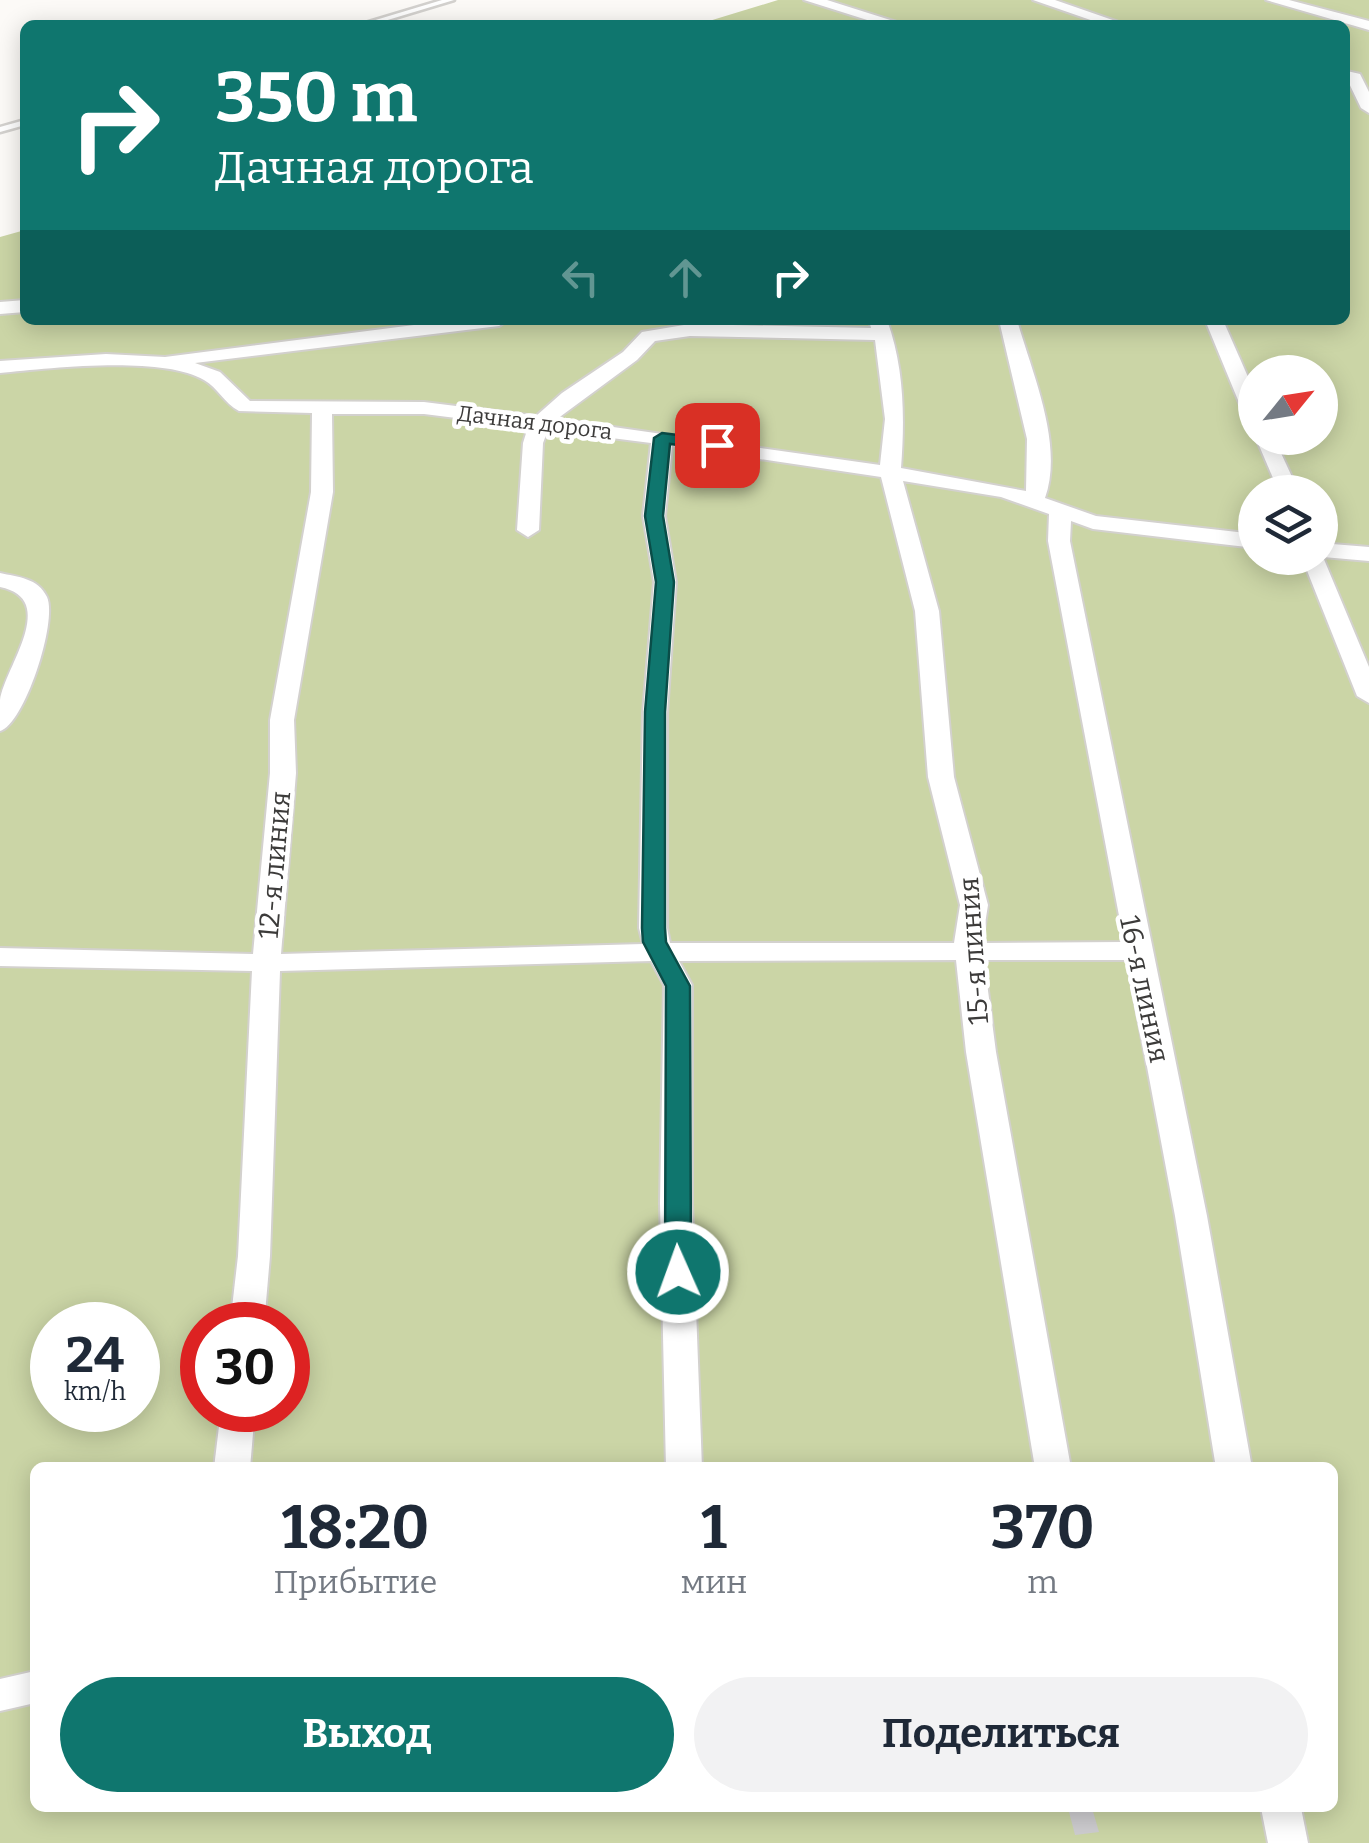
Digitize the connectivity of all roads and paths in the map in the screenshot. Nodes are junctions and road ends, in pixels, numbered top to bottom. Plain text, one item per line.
1 (450, 0) edge
2 (811, 0) edge
3 (1040, 0) edge
4 (1273, 0) edge
5 (380, 20) edge
6 (882, 20) edge
7 (1104, 20) edge
8 (1347, 20) edge
9 (1350, 78) edge
10 (1369, 108) edge
11 (459, 325) edge
12 (1009, 325) edge
13 (1216, 325) edge
14 (882, 327) edge
15 (161, 362) junction
16 (0, 367) edge
17 (1238, 377) edge
18 (322, 408) junction
19 (540, 423) junction
20 (662, 438) junction
21 (890, 472) junction
22 (1047, 504) junction
23 (528, 530) dead end
24 (1238, 539) edge
25 (1338, 551) edge
26 (1369, 554) edge
27 (1321, 575) edge
28 (0, 580) edge
29 (1369, 696) edge
30 (0, 724) edge
31 (662, 952) junction
32 (1138, 952) junction
33 (970, 954) junction
34 (0, 956) edge
35 (266, 963) junction
36 (249, 1302) edge
37 (236, 1432) edge
38 (233, 1462) edge
39 (684, 1462) edge
40 (1053, 1462) edge
41 (1233, 1462) edge
42 (30, 1688) edge
43 (0, 1695) edge
44 (1281, 1812) edge
45 (1288, 1843) edge

1 - 5 lane
2 - 6 street
3 - 7 street
4 - 8 street
9 - 10 street
11 - 15 street
12 - 22 street, 16-я линия
13 - 17 street
14 - 19 street
14 - 21 street, 15-я линия
15 - 16 street, Дачная дорога
15 - 18 street, Дачная дорога
18 - 19 street, Дачная дорога
18 - 35 street, 12-я линия
19 - 20 street, Дачная дорога
19 - 23 street
20 - 21 street, Дачная дорога
20 - 31 street
21 - 22 street, Дачная дорога
21 - 33 street, 15-я линия
22 - 24 street, Дачная дорога
22 - 32 street, 16-я линия
25 - 26 street
27 - 29 street
28 - 30 street
31 - 33 street
31 - 35 street
31 - 39 street
32 - 33 street
32 - 41 street, 16-я линия
33 - 40 street, 15-я линия
34 - 35 street
35 - 36 street, 12-я линия
37 - 38 street
42 - 43 street
44 - 45 street

